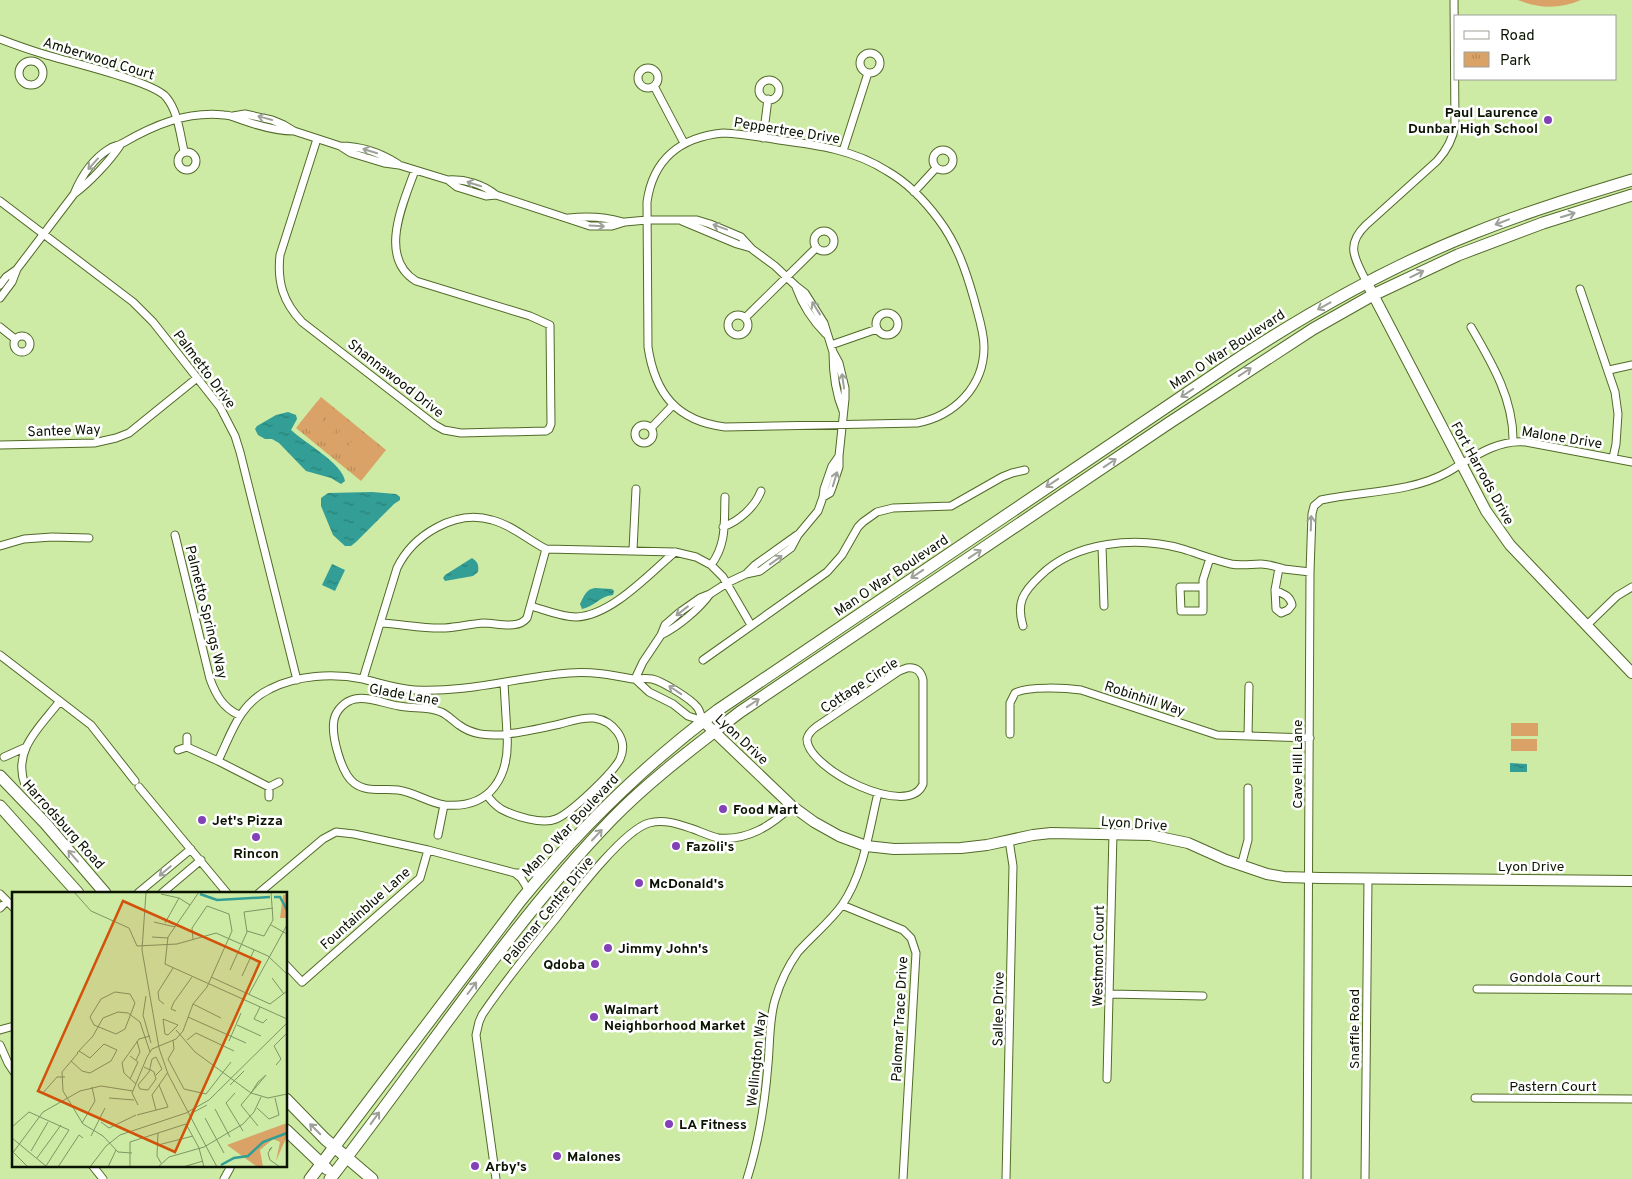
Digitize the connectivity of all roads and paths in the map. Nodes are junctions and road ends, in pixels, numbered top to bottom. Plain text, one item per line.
1 (1454, 0) edge
2 (1454, 15) edge
3 (0, 39) edge
4 (37, 52) junction
5 (35, 61) dead end
6 (868, 73) dead end
7 (1455, 80) edge
8 (654, 86) dead end
9 (768, 99) dead end
10 (176, 119) junction
11 (317, 138) junction
12 (763, 138) junction
13 (684, 143) junction
14 (184, 151) dead end
15 (843, 151) junction
16 (936, 168) dead end
17 (415, 170) junction
18 (1632, 180) edge
19 (914, 192) junction
20 (1632, 195) edge
21 (0, 201) edge
22 (647, 220) junction
23 (43, 234) junction
24 (816, 248) dead end
25 (17, 270) junction
26 (788, 277) junction
27 (1367, 283) junction
28 (0, 284) edge
29 (1580, 289) dead end
30 (1373, 295) junction
31 (0, 298) edge
32 (745, 318) dead end
33 (0, 327) edge
34 (1471, 327) dead end
35 (877, 329) dead end
36 (15, 339) dead end
37 (832, 349) junction
38 (1632, 365) edge
39 (1609, 370) junction
40 (197, 378) junction
41 (673, 406) junction
42 (843, 425) junction
43 (651, 428) dead end
44 (1513, 442) junction
45 (0, 445) edge
46 (1613, 458) junction
47 (1632, 462) edge
48 (1462, 464) junction
49 (1025, 470) dead end
50 (636, 489) dead end
51 (761, 491) dead end
52 (725, 497) dead end
53 (724, 526) junction
54 (175, 535) dead end
55 (89, 538) dead end
56 (0, 546) edge
57 (1102, 546) junction
58 (546, 549) junction
59 (633, 550) junction
60 (675, 552) junction
61 (1210, 558) junction
62 (711, 565) junction
63 (1278, 568) junction
64 (1310, 572) junction
65 (727, 583) junction
66 (1203, 587) junction
67 (1632, 587) edge
68 (1275, 590) dead end
69 (531, 606) junction
70 (1104, 606) dead end
71 (380, 623) junction
72 (751, 625) junction
73 (1587, 625) junction
74 (1023, 626) dead end
75 (0, 655) edge
76 (703, 660) dead end
77 (1632, 672) edge
78 (363, 679) junction
79 (634, 679) junction
80 (297, 680) junction
81 (504, 683) junction
82 (1249, 686) dead end
83 (60, 701) junction
84 (238, 716) junction
85 (702, 721) junction
86 (714, 732) junction
87 (507, 734) junction
88 (1010, 734) dead end
89 (1248, 736) junction
90 (187, 737) dead end
91 (1310, 738) junction
92 (186, 747) junction
93 (24, 748) junction
94 (178, 750) dead end
95 (4, 757) dead end
96 (218, 761) junction
97 (0, 776) edge
98 (279, 782) dead end
99 (25, 785) dead end
100 (269, 787) junction
101 (1248, 788) dead end
102 (878, 793) junction
103 (488, 795) junction
104 (269, 797) dead end
105 (444, 805) junction
106 (0, 806) edge
107 (792, 806) junction
108 (1113, 833) junction
109 (438, 835) dead end
110 (1009, 840) junction
111 (866, 846) junction
112 (191, 849) junction
113 (428, 850) junction
114 (200, 860) junction
115 (1242, 866) junction
116 (546, 869) junction
117 (515, 873) junction
118 (1309, 878) junction
119 (1368, 879) junction
120 (1632, 881) edge
121 (528, 891) junction
122 (77, 892) edge
123 (104, 892) edge
124 (139, 892) edge
125 (163, 892) edge
126 (226, 892) edge
127 (260, 892) edge
128 (0, 894) edge
129 (7, 901) junction
130 (842, 904) junction
131 (12, 906) edge
132 (0, 908) edge
133 (288, 967) edge
134 (1477, 989) dead end
135 (1632, 990) edge
136 (1110, 994) junction
137 (1203, 996) dead end
138 (0, 1045) edge
139 (12, 1069) edge
140 (1107, 1079) dead end
141 (1475, 1098) dead end
142 (1632, 1099) edge
143 (288, 1101) edge
144 (288, 1132) edge
145 (334, 1146) junction
146 (346, 1158) junction
147 (321, 1164) junction
148 (93, 1166) edge
149 (229, 1166) edge
150 (334, 1178) edge
151 (104, 1179) edge
152 (224, 1179) edge
153 (310, 1179) edge
154 (372, 1179) edge
155 (496, 1179) edge
156 (746, 1179) edge
157 (903, 1179) edge
158 (1006, 1179) edge
159 (1307, 1179) edge
160 (1365, 1179) edge

1 - 2 street
3 - 4 street, Amberwood Court
4 - 5 street
4 - 10 street, Amberwood Court
6 - 15 street
7 - 27 street
8 - 13 street
9 - 12 street
10 - 11 street
10 - 14 street, Amberwood Court
10 - 23 street
11 - 17 street
11 - 17 street, Shannawood Drive
12 - 13 street, Peppertree Drive
12 - 15 street, Peppertree Drive
13 - 22 street, Peppertree Drive
15 - 19 street, Peppertree Drive
16 - 19 street
17 - 22 street
18 -> 27 main road, Man O War Boulevard
19 - 42 street, Peppertree Drive
30 -> 20 main road, Man O War Boulevard
21 - 23 street, Palmetto Drive
22 - 26 street
22 - 41 street, Peppertree Drive
23 - 25 street
23 - 40 street, Palmetto Drive
24 - 26 street
25 - 28 street
25 - 31 street
26 - 32 street
26 - 37 street
27 - 30 street, Fort Harrods Drive
27 -> 85 main road, Man O War Boulevard
29 - 39 street
30 - 48 street, Fort Harrods Drive
86 -> 30 main road, Man O War Boulevard
33 - 36 street
34 - 44 street
35 - 37 street
37 - 42 street
38 - 39 street
39 - 46 street
40 - 45 street, Santee Way
40 - 80 street, Palmetto Drive
41 - 42 street, Peppertree Drive
41 - 43 street
42 - 65 street
44 - 46 street, Malone Drive
44 - 48 street, Malone Drive
46 - 47 street, Malone Drive
64 -> 48 street, Cave Hill Lane
48 - 73 street, Fort Harrods Drive
49 - 72 street
50 - 59 street
51 - 53 street
52 - 53 street
53 - 62 street
54 - 84 street, Palmetto Springs Way
55 - 56 street
57 - 61 street
57 - 70 street
57 - 74 street
58 - 59 street
58 - 69 street
58 - 71 street
59 - 60 street
60 - 62 street
60 - 69 street
61 - 63 street
61 - 66 street
62 - 65 street
63 - 64 street
63 - 68 street
64 - 91 street, Cave Hill Lane
65 - 72 street
65 - 79 street
66 - 66 street
67 - 73 street
69 - 71 street
71 - 78 street
72 - 76 street
73 - 77 street, Fort Harrods Drive
75 - 83 street
78 - 80 street, Lyon Drive
78 - 81 street, Lyon Drive
79 - 81 street, Lyon Drive
79 - 85 street, Lyon Drive
85 -> 79 street, Lyon Drive
80 - 84 street, Lyon Drive
81 - 87 street
82 - 89 street
83 - 93 street
83 - 112 street
84 - 96 street, Lyon Drive
85 - 86 street, Lyon Drive
85 - 116 main road, Man O War Boulevard
86 - 107 street, Lyon Drive
146 -> 86 main road, Man O War Boulevard
87 - 103 street
87 - 103 street
87 - 105 street, Glade Lane
88 - 89 street, Robinhill Way
89 - 91 street, Robinhill Way
90 - 92 street
91 - 118 street, Cave Hill Lane
92 - 94 street
92 - 96 street
93 - 95 street
93 - 99 street
96 - 100 street
123 -> 97 main road, Harrodsburg Road
98 - 100 street
100 - 104 street
101 - 115 street
102 - 102 street, Cottage Circle
102 - 111 street
103 - 105 street, Glade Lane
105 - 109 street
106 - 122 main road
107 - 111 street, Lyon Drive
107 - 155 street, Palomar Centre Drive
108 - 110 street, Lyon Drive
108 - 115 street, Lyon Drive
108 - 136 street, Westmont Court
110 - 111 street, Lyon Drive
110 - 158 street, Sallee Drive
111 - 130 street, Wellington Way
112 - 114 street
112 -> 124 street
113 - 117 street
113 - 127 street
113 - 133 street, Fountainblue Lane
114 - 125 street
114 - 126 street
115 - 118 street, Lyon Drive
116 - 117 street
116 - 121 main road, Man O War Boulevard
117 - 121 street
118 - 119 street, Lyon Drive
118 - 159 street, Cave Hill Lane
119 - 120 street, Lyon Drive
119 - 160 street, Snaffle Road
121 - 145 main road, Man O War Boulevard
128 - 129 street
129 - 131 street
129 - 132 street
130 - 156 street, Wellington Way
130 - 157 street, Palomar Trace Drive
134 - 135 street, Gondola Court
136 - 137 street
136 - 140 street, Westmont Court
138 - 139 street
141 - 142 street, Pastern Court
145 -> 143 main road
144 - 147 main road
145 - 146 main road
145 - 147 main road, Man O War Boulevard
146 - 150 main road, Man O War Boulevard
146 - 154 main road
147 - 150 main road
147 - 153 main road, Man O War Boulevard
148 - 151 street
149 - 152 street

